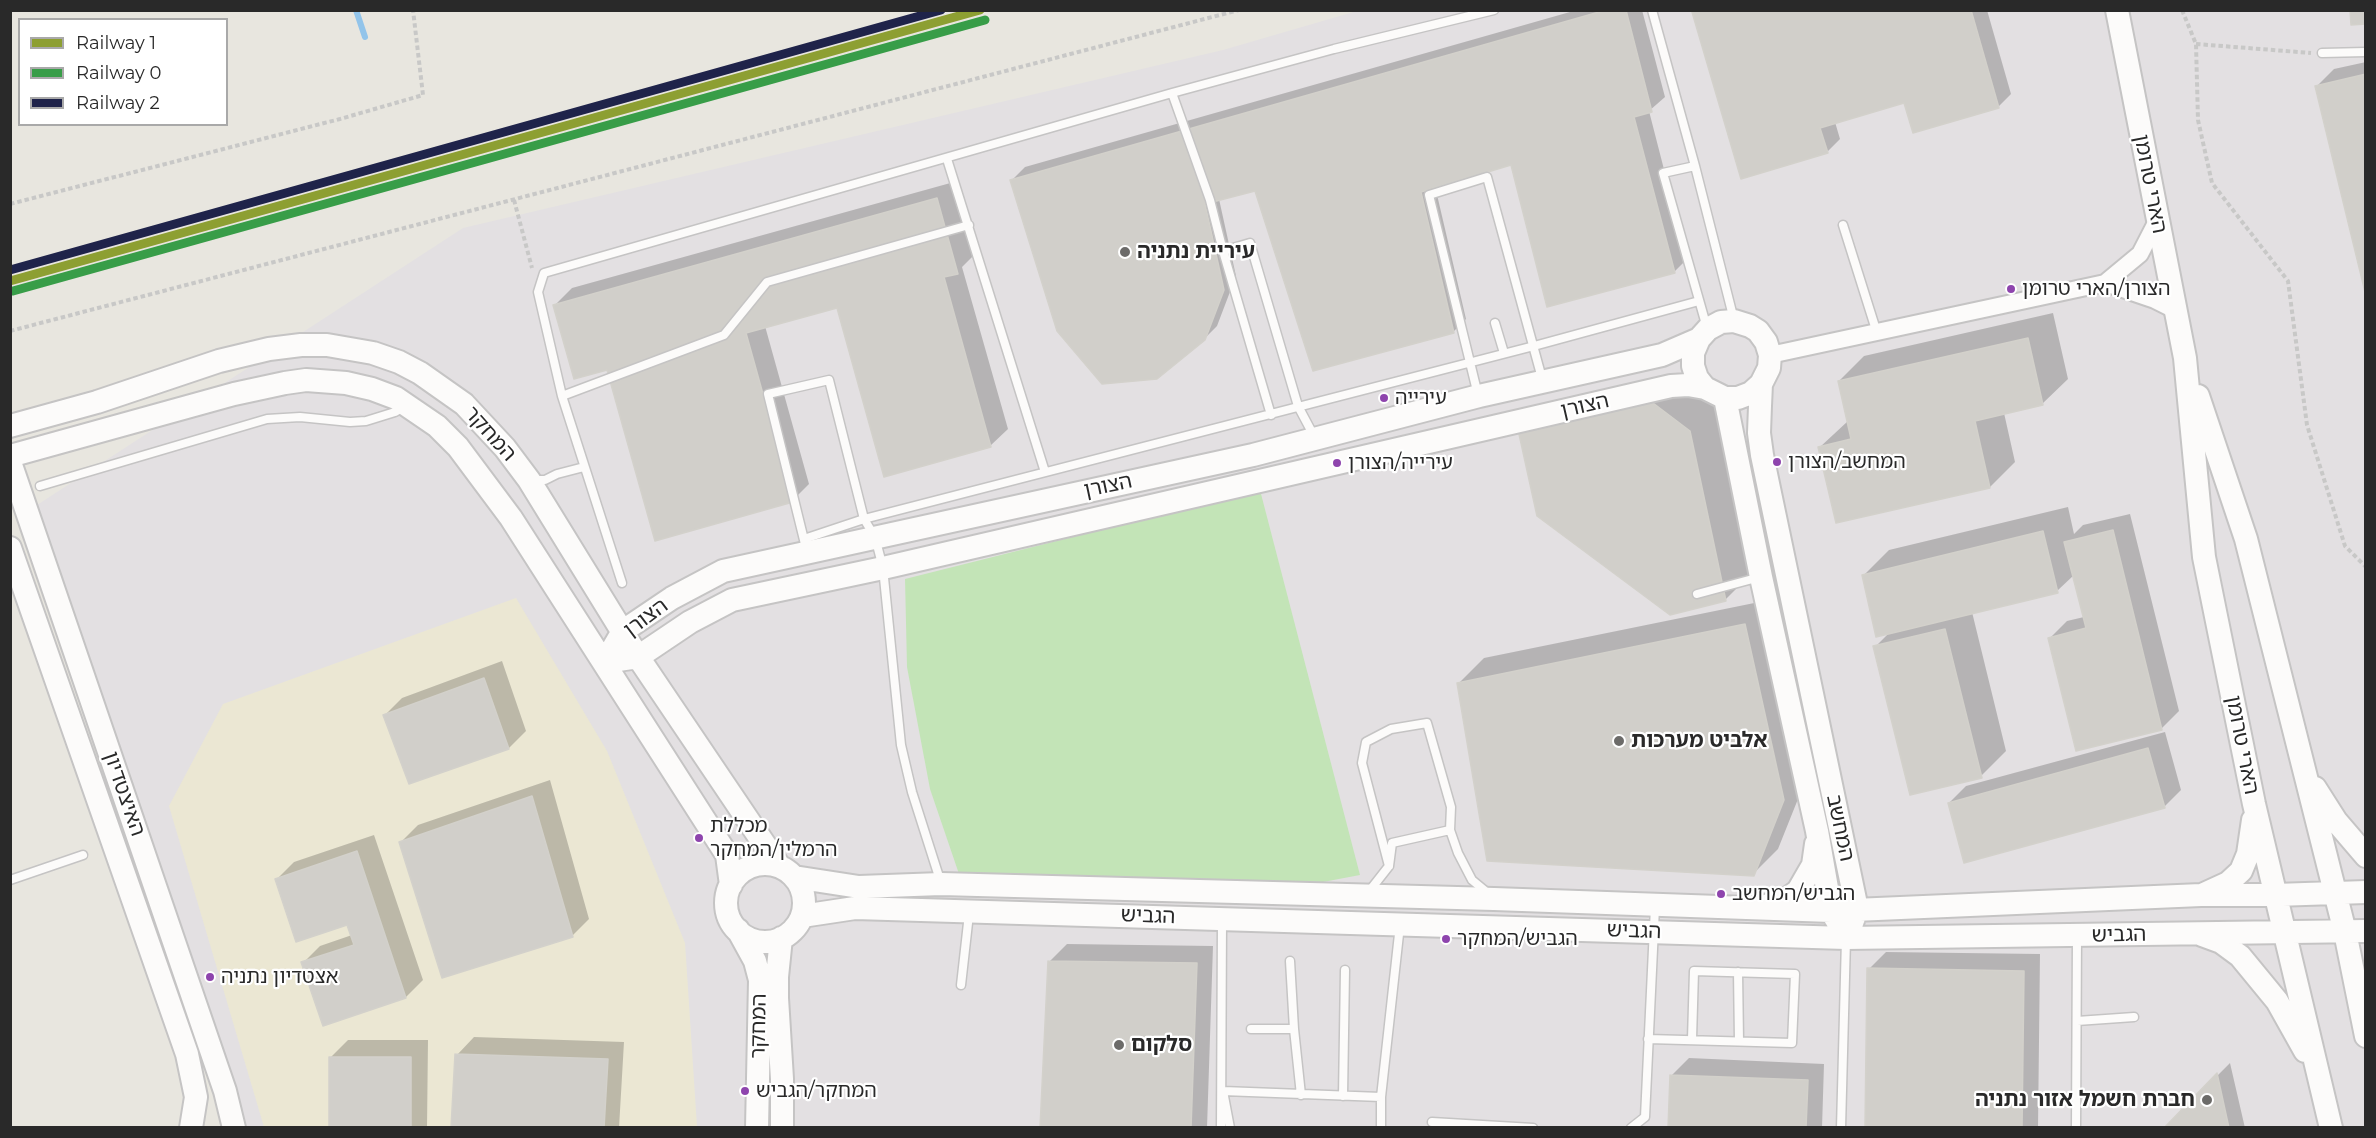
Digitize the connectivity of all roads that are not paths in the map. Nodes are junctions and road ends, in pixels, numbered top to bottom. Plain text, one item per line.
1 (1494, 10) edge
2 (1652, 10) edge
3 (2117, 10) edge
4 (2366, 52) edge
5 (2322, 53) road end
6 (1172, 93) junction
7 (947, 159) junction
8 (1695, 166) junction
9 (2157, 221) junction
10 (969, 225) junction
11 (1843, 225) dead end
12 (1223, 251) junction
13 (2105, 283) junction
14 (1699, 301) junction
15 (2175, 310) junction
16 (1734, 321) junction
17 (1495, 323) dead end
18 (1703, 334) junction
19 (1877, 334) junction
20 (1534, 346) junction
21 (1504, 353) junction
22 (1770, 355) junction
23 (2185, 358) junction
24 (1470, 361) junction
25 (1543, 382) junction
26 (1761, 384) junction
27 (1715, 393) junction
28 (562, 396) junction
29 (1479, 396) junction
30 (406, 405) junction
31 (1298, 406) junction
32 (1270, 414) junction
33 (10, 426) edge
34 (1315, 438) junction
35 (1253, 455) junction
36 (10, 456) edge
37 (10, 462) edge
38 (584, 467) junction
39 (1045, 472) junction
40 (529, 480) junction
41 (1262, 480) junction
42 (40, 486) dead end
43 (870, 528) junction
44 (805, 546) junction
45 (10, 548) edge
46 (883, 568) junction
47 (1761, 577) junction
48 (622, 583) dead end
49 (1697, 594) dead end
50 (623, 631) junction
51 (638, 657) junction
52 (605, 662) junction
53 (2302, 763) junction
54 (2254, 804) junction
55 (1450, 830) junction
56 (1817, 831) junction
57 (83, 855) dead end
58 (2366, 856) edge
59 (1389, 866) junction
60 (787, 872) junction
61 (10, 880) edge
62 (941, 884) junction
63 (731, 885) junction
64 (2366, 892) edge
65 (2335, 894) junction
66 (1366, 895) junction
67 (2201, 895) junction
68 (2276, 895) junction
69 (1494, 899) junction
70 (1655, 905) junction
71 (1758, 908) junction
72 (1857, 909) junction
73 (958, 910) junction
74 (1832, 911) junction
75 (802, 915) junction
76 (1222, 919) junction
77 (1400, 924) junction
78 (738, 930) junction
79 (2355, 931) edge
80 (1653, 932) junction
81 (2198, 933) junction
82 (2286, 933) junction
83 (2077, 936) junction
84 (781, 938) junction
85 (1846, 938) junction
86 (1290, 961) dead end
87 (1346, 970) dead end
88 (1738, 972) junction
89 (961, 985) dead end
90 (2134, 1017) dead end
91 (2077, 1021) junction
92 (1251, 1029) dead end
93 (1294, 1029) junction
94 (2366, 1036) edge
95 (1648, 1039) junction
96 (1692, 1040) junction
97 (1739, 1041) junction
98 (2322, 1083) junction
99 (1222, 1091) junction
100 (1301, 1095) junction
101 (1343, 1096) junction
102 (1382, 1097) junction
103 (1432, 1122) dead end
104 (191, 1128) edge
105 (234, 1128) edge
106 (757, 1128) edge
107 (782, 1128) edge
108 (1221, 1128) edge
109 (1230, 1128) edge
110 (1381, 1128) edge
111 (1533, 1128) edge
112 (1631, 1128) edge
113 (1841, 1128) edge
114 (2076, 1128) edge
115 (2331, 1128) edge

1 - 6 lane
2 - 8 lane
3 - 9 street, הארי טרומן
4 - 5 lane
6 - 7 lane
6 - 12 lane
7 - 10 lane
7 - 28 lane
8 - 14 lane
8 - 16 lane
9 - 13 street
9 - 15 street, הארי טרומן
10 - 28 lane
10 - 39 lane
11 - 19 lane
12 - 31 lane
12 - 32 lane
13 - 15 street
13 - 19 street
14 - 18 lane
14 - 20 lane
15 - 23 street, הארי טרומן
16 - 18 street
16 - 22 street
17 - 21 lane
18 - 25 street, הצורן
18 - 27 street
19 - 22 street
20 - 21 lane
20 - 24 lane
20 - 25 lane
21 - 24 lane
22 - 26 street
23 - 53 street, הארי טרומן
23 - 54 street, הארי טרומן
24 - 29 lane
24 - 31 lane
25 - 29 street, הצורן
26 - 27 street
26 - 72 street, המחשב
27 - 41 street, הצורן
27 - 47 street, המחשב
28 - 38 lane
29 - 34 street, הצורן
30 - 36 street
30 - 42 lane
30 - 52 street
31 - 32 lane
31 - 34 lane
32 - 39 lane
33 - 40 street, המחקר
34 - 35 street, הצורן
35 - 41 street
35 - 43 street, הצורן
37 - 105 street, האיצטדיון
38 - 40 lane
38 - 48 lane
39 - 43 lane
40 - 50 street, המחקר
41 - 46 street, הצורן
43 - 44 street, הצורן
43 - 44 lane
43 - 46 lane
44 - 50 street, הצורן
45 - 104 street, האיצטדיון
46 - 51 street, הצורן
46 - 62 lane
47 - 49 lane
47 - 56 street, המחשב
50 - 51 street, המחקר
50 - 52 street, הצורן
51 - 52 street, הצורן
51 - 60 street, המחקר
52 - 63 street
53 - 58 street
53 - 65 street, הארי טרומן
54 - 67 street
54 - 68 street, הארי טרומן
55 - 59 lane
55 - 59 lane
55 - 69 lane
56 - 71 street
56 - 74 street, המחשב
57 - 61 lane
59 - 66 lane
60 - 62 street, הגביש
60 - 63 street
60 - 75 street
62 - 66 street, הגביש
62 - 73 street
63 - 78 street
64 - 65 street, הגביש
65 - 68 street, הגביש
65 - 79 street, הארי טרומן
66 - 69 street, הגביש
67 - 68 street, הגביש
67 - 72 street, הגביש
68 - 82 street, הארי טרומן
69 - 70 street, הגביש
70 - 71 street, הגביש
70 - 80 lane
71 - 74 street, הגביש
72 - 74 street, הגביש
72 - 85 street
73 - 75 street, הגביש
73 - 76 street, הגביש
73 - 89 lane
74 - 85 street, המחשב
75 - 84 street
76 - 77 street, הגביש
76 - 99 lane
77 - 80 street, הגביש
77 - 102 lane
78 - 84 street
78 - 106 street, המחקר
79 - 82 street, הגביש
79 - 94 street, הארי טרומן
80 - 85 street, הגביש
80 - 95 lane
81 - 82 street, הגביש
81 - 83 street, הגביש
81 - 98 street
82 - 98 street, הארי טרומן
83 - 85 street, הגביש
83 - 91 lane
84 - 107 street, המחקר
85 - 113 lane
86 - 93 lane
87 - 101 lane
88 - 96 lane
88 - 97 lane
88 - 97 lane
90 - 91 lane
91 - 114 lane
92 - 93 lane
93 - 100 lane
95 - 96 lane
95 - 112 lane
96 - 97 lane
98 - 115 street, הארי טרומן
99 - 100 lane
99 - 108 lane
99 - 109 lane
100 - 101 lane
101 - 102 lane
102 - 110 lane
103 - 111 lane

